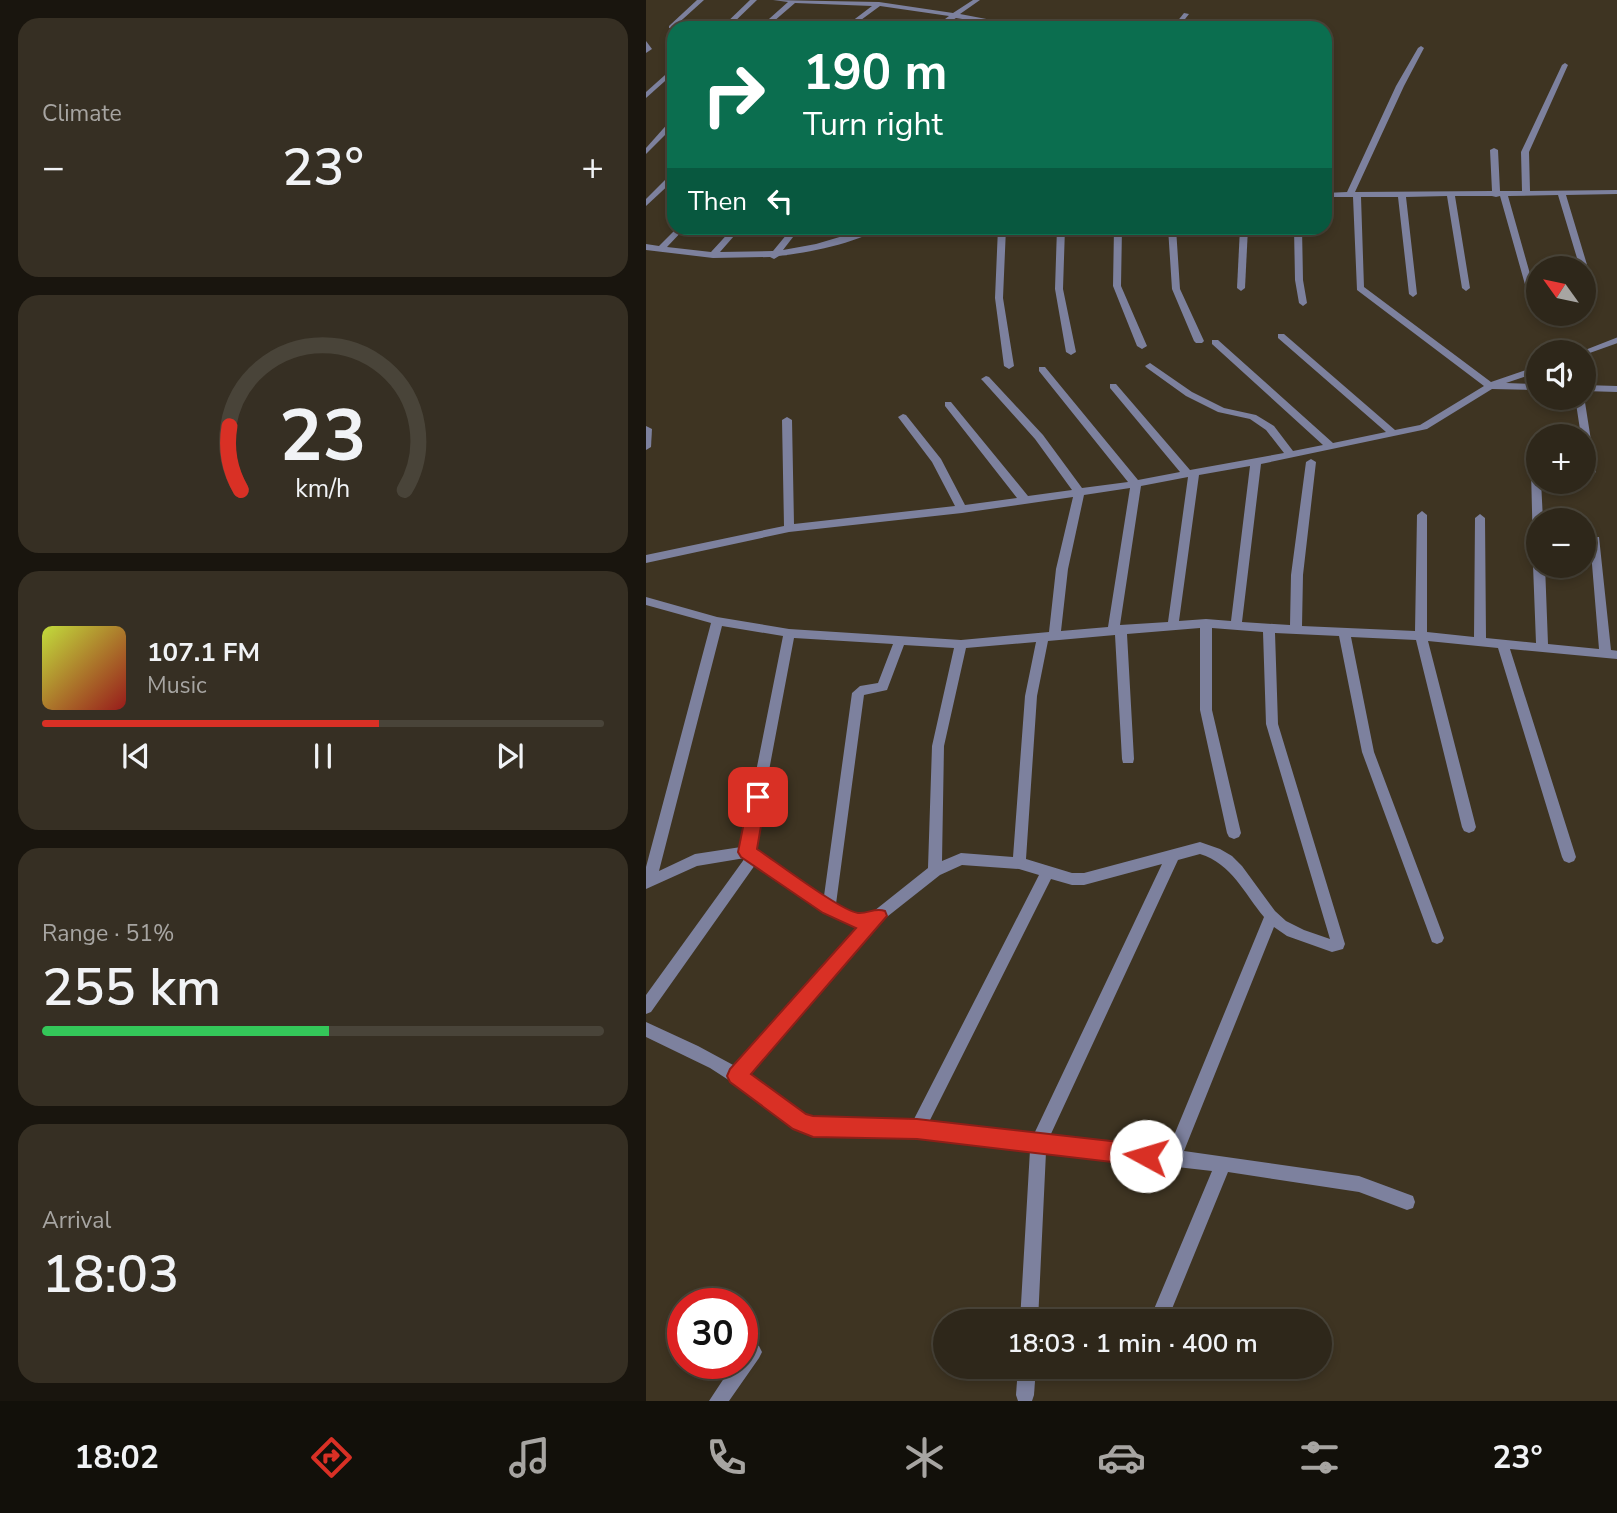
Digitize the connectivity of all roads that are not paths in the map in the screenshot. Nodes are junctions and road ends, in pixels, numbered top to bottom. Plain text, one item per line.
1 (701, 0) edge
2 (754, 0) edge
3 (776, 0) edge
4 (921, 0) edge
5 (977, 0) edge
6 (797, 1) edge
7 (875, 3) edge
8 (909, 8) junction
9 (1186, 14) dead end
10 (956, 16) junction
11 (677, 21) edge
12 (732, 21) edge
13 (771, 21) edge
14 (854, 21) edge
15 (948, 21) edge
16 (987, 21) edge
17 (1180, 21) edge
18 (646, 43) edge
19 (1421, 48) dead end
20 (646, 51) edge
21 (1565, 65) dead end
22 (667, 76) edge
23 (646, 96) edge
24 (667, 130) edge
25 (1494, 150) dead end
26 (646, 152) edge
27 (667, 183) edge
28 (1617, 192) edge
29 (1561, 193) junction
30 (1526, 194) junction
31 (1332, 195) edge
32 (1451, 195) junction
33 (1500, 195) junction
34 (1353, 196) junction
35 (1402, 196) junction
36 (646, 204) edge
37 (675, 235) edge
38 (731, 235) edge
39 (790, 235) edge
40 (857, 235) edge
41 (1002, 235) edge
42 (1061, 235) edge
43 (1118, 235) edge
44 (1172, 235) edge
45 (1244, 235) edge
46 (1298, 235) edge
47 (646, 247) edge
48 (661, 249) junction
49 (713, 255) junction
50 (774, 256) junction
51 (1580, 256) edge
52 (1526, 276) edge
53 (1241, 288) dead end
54 (1466, 288) dead end
55 (1413, 294) dead end
56 (1303, 303) dead end
57 (1281, 336) dead end
58 (1617, 340) edge
59 (1199, 341) dead end
60 (1215, 342) dead end
61 (1142, 346) dead end
62 (1596, 348) edge
63 (1071, 352) dead end
64 (1009, 366) dead end
65 (1150, 366) dead end
66 (1042, 369) dead end
67 (1526, 373) edge
68 (986, 379) dead end
69 (1113, 386) dead end
70 (1490, 386) junction
71 (1526, 387) edge
72 (1596, 388) edge
73 (1617, 389) edge
74 (948, 404) dead end
75 (903, 417) dead end
76 (787, 420) dead end
77 (647, 429) edge
78 (1394, 434) junction
79 (646, 447) edge
80 (1331, 447) junction
81 (1291, 455) junction
82 (1256, 462) junction
83 (1310, 462) dead end
84 (1190, 474) junction
85 (1136, 484) junction
86 (1079, 492) junction
87 (1025, 500) junction
88 (962, 509) junction
89 (1422, 516) dead end
90 (1480, 518) dead end
91 (789, 528) junction
92 (1596, 547) edge
93 (646, 559) edge
94 (1539, 578) edge
95 (646, 601) edge
96 (717, 621) junction
97 (1205, 623) junction
98 (1173, 625) junction
99 (1236, 625) junction
100 (1269, 628) junction
101 (1117, 629) junction
102 (1296, 630) junction
103 (1344, 632) junction
104 (789, 633) junction
105 (1049, 636) junction
106 (1421, 636) junction
107 (900, 640) junction
108 (1480, 641) junction
109 (961, 644) junction
110 (1503, 644) junction
111 (1542, 648) junction
112 (1611, 654) edge
113 (1128, 759) dead end
114 (1469, 827) dead end
115 (1234, 833) dead end
116 (751, 854) junction
117 (1173, 856) junction
118 (1569, 857) dead end
119 (1019, 863) junction
120 (1048, 870) junction
121 (935, 871) junction
122 (647, 883) edge
123 (829, 907) junction
124 (878, 916) junction
125 (1269, 921) dead end
126 (1437, 938) dead end
127 (646, 1007) edge
128 (646, 1029) edge
129 (737, 1076) junction
130 (917, 1129) junction
131 (1038, 1144) junction
132 (1173, 1158) junction
133 (1223, 1164) junction
134 (1407, 1202) dead end
135 (1030, 1309) edge
136 (1163, 1309) edge
137 (734, 1379) edge
138 (1026, 1379) edge
139 (1025, 1395) dead end
140 (718, 1401) edge

1 - 11 street
2 - 12 street
3 - 6 street
4 - 8 street
5 - 10 street
6 - 7 street
6 - 13 street
7 - 8 street
7 - 14 street
8 - 10 street
9 - 17 street
10 - 15 street
10 - 16 street
18 - 20 street
19 - 34 street
21 - 30 street
22 - 23 street
24 - 26 street
25 - 33 street
27 - 36 street
28 - 29 street
29 - 30 street
29 - 51 street
30 - 33 street
31 - 34 street
32 - 33 street
32 - 35 street
32 - 54 street
33 - 52 street
34 - 35 street
34 - 70 street
35 - 55 street
37 - 48 street
38 - 49 street
39 - 50 street
40 - 50 street
41 - 64 street
42 - 63 street
43 - 61 street
44 - 59 street
45 - 53 street
46 - 56 street
47 - 48 street
48 - 49 street
49 - 50 street
57 - 78 street
58 - 62 street
60 - 80 street
65 - 81 street
66 - 85 street
67 - 70 street
68 - 86 street
69 - 84 street
70 - 71 street
70 - 78 street
72 - 73 street
74 - 87 street
75 - 88 street
76 - 91 street
77 - 79 street
78 - 80 street
80 - 81 street
81 - 82 street
82 - 84 street
82 - 99 street
83 - 102 street
84 - 85 street
84 - 98 street
85 - 86 street
85 - 101 street
86 - 87 street
86 - 105 street
87 - 88 street
88 - 91 street
89 - 106 street
90 - 108 street
91 - 93 street
92 - 112 street
94 - 111 street
95 - 96 street
96 - 104 street
96 - 122 street
97 - 98 street
97 - 99 street
97 - 115 street
98 - 101 street
99 - 100 street
100 - 102 street
100 - 117 street
101 - 105 street
101 - 113 street
102 - 103 street
103 - 106 street
103 - 126 street
104 - 107 street
104 - 116 street
105 - 109 street
105 - 119 street
106 - 108 street
106 - 114 street
107 - 109 street
107 - 123 street
108 - 110 street
109 - 121 street
110 - 111 street
110 - 118 street
111 - 112 street
116 - 122 street
116 - 123 street
116 - 127 street
117 - 120 street
117 - 131 street
119 - 120 street
119 - 121 street
120 - 130 street
121 - 124 street
123 - 124 street
124 - 129 street
125 - 132 street
128 - 129 street
129 - 130 street
130 - 131 street
131 - 132 street
131 - 135 street
132 - 133 street
133 - 134 street
133 - 136 street
137 - 140 street
138 - 139 street

